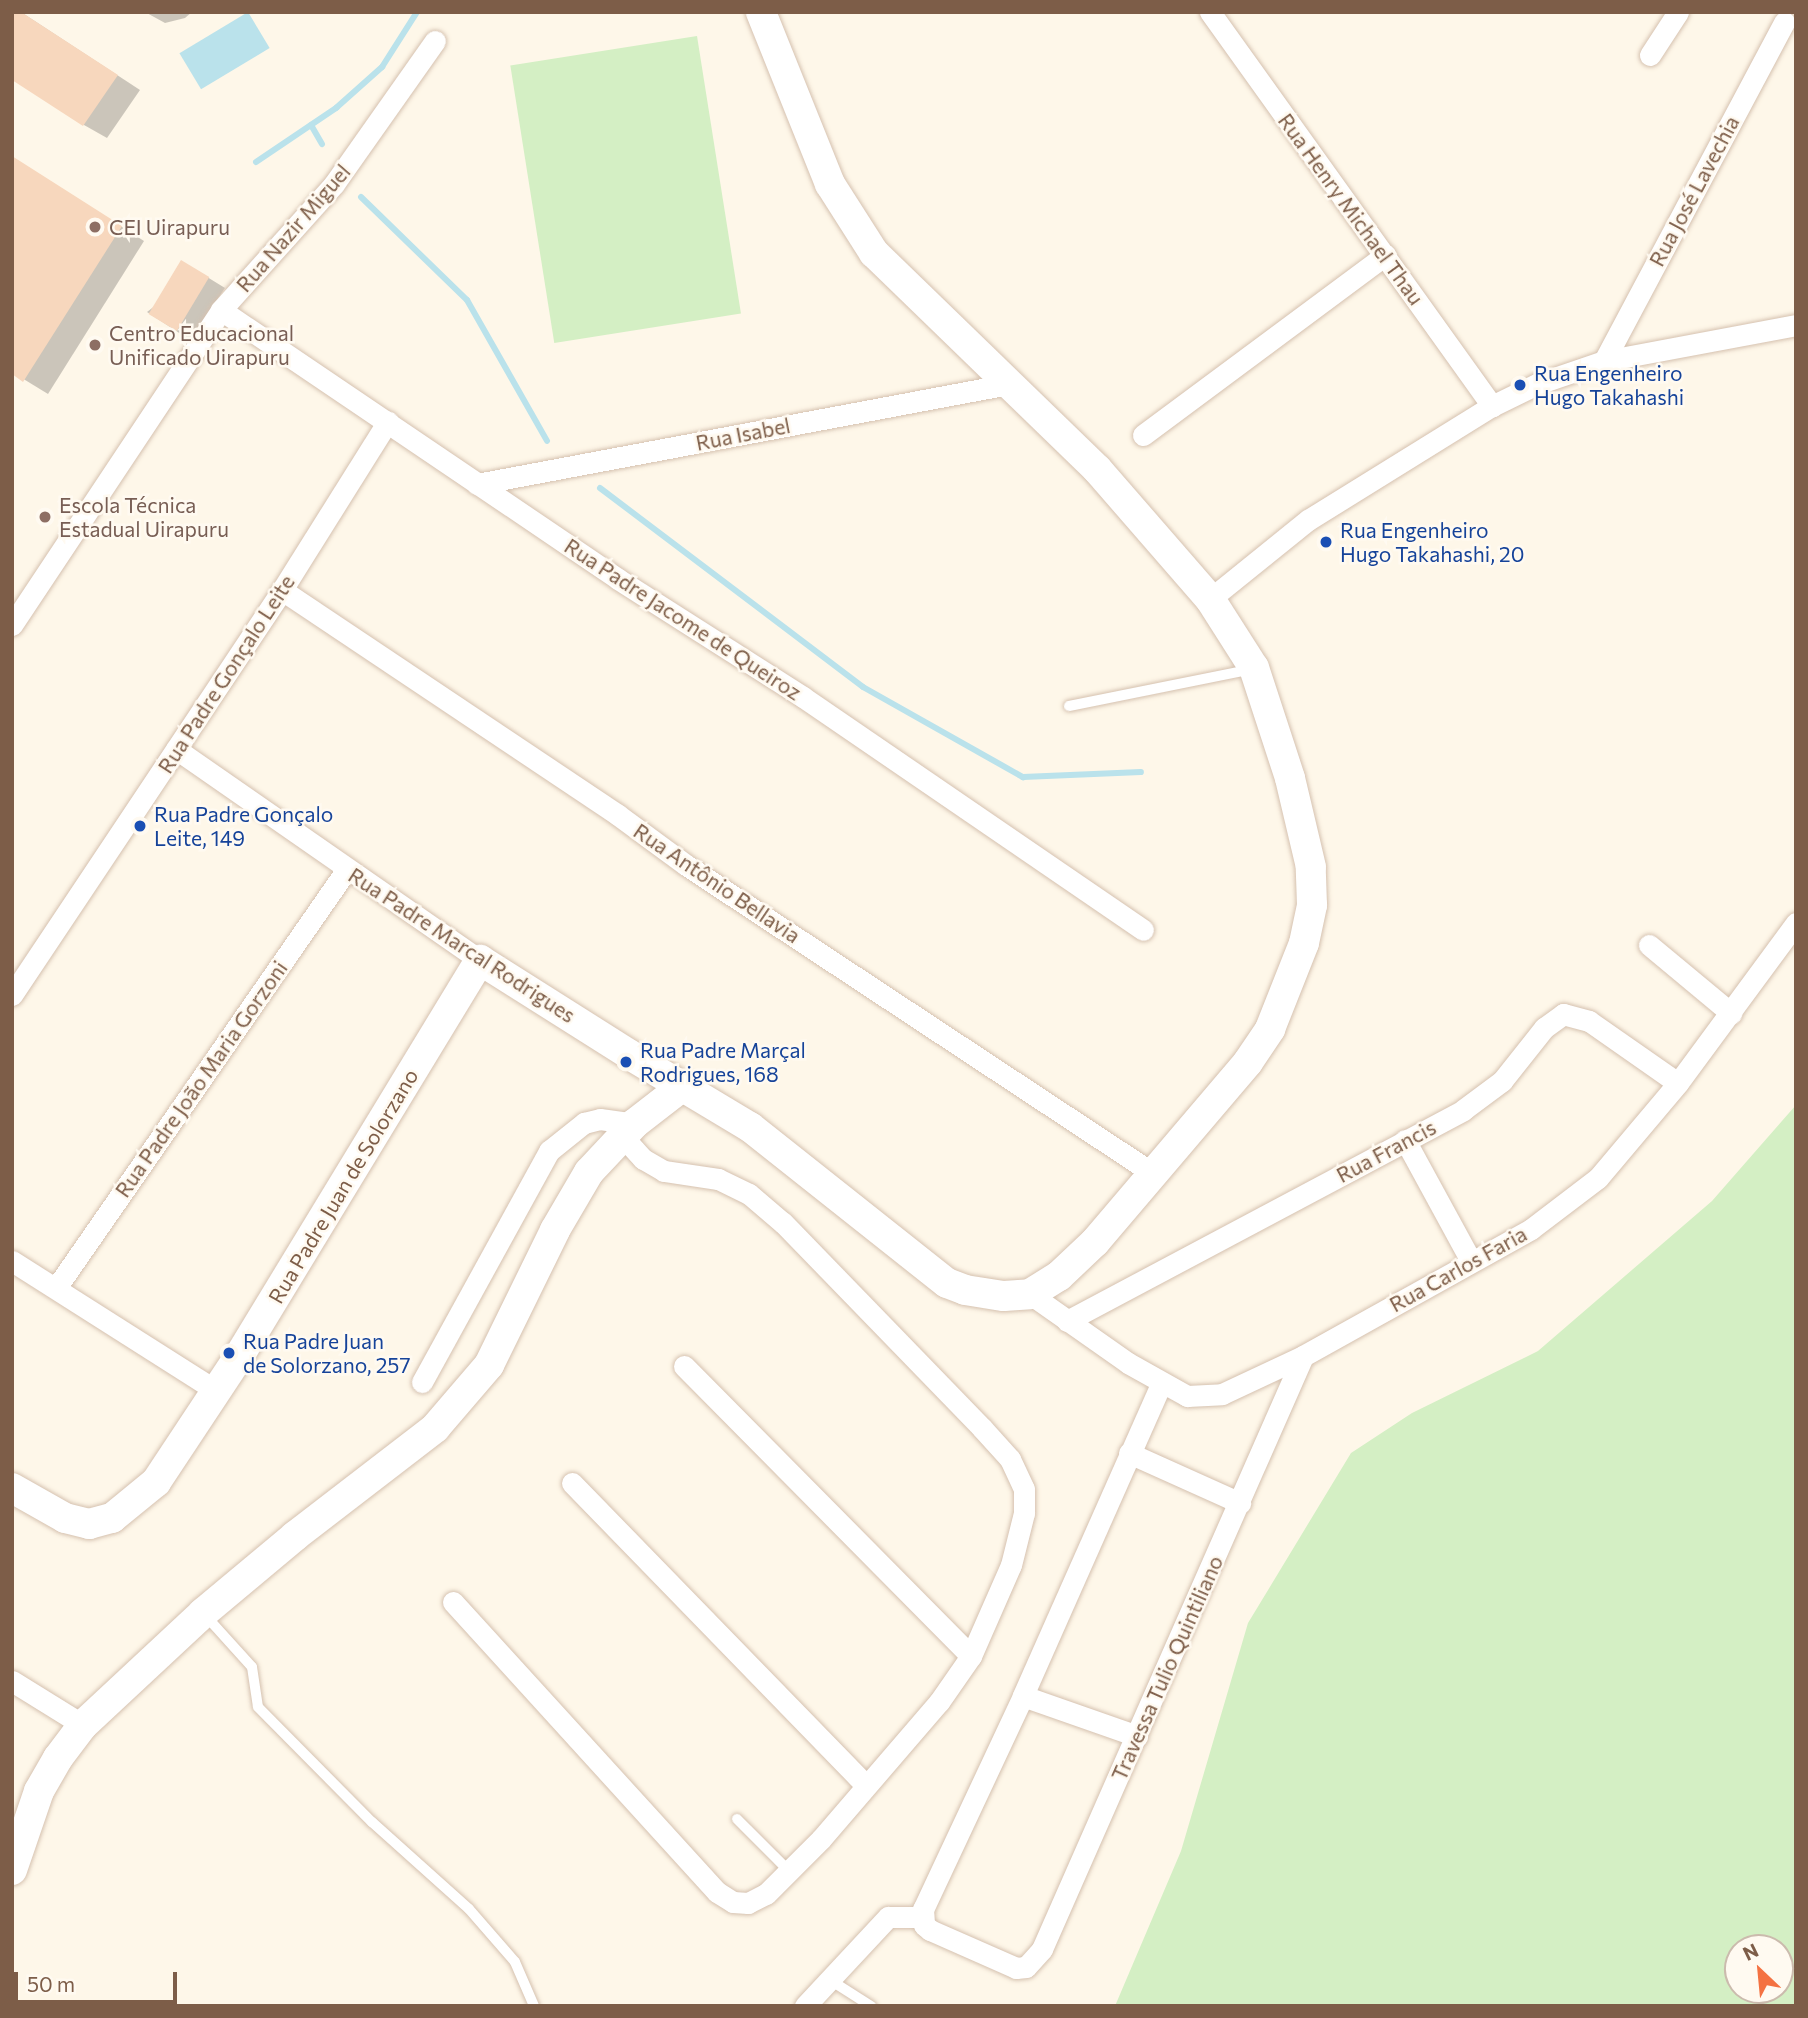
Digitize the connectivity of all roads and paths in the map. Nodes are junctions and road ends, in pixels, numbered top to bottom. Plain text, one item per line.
1 (761, 12) edge
2 (1210, 12) edge
3 (1678, 12) edge
4 (1790, 26) edge
5 (435, 41) dead end
6 (1650, 55) dead end
7 (1385, 255) junction
8 (221, 310) junction
9 (1796, 324) edge
10 (1604, 360) junction
11 (1009, 384) junction
12 (1492, 406) junction
13 (388, 421) junction
14 (1143, 435) dead end
15 (477, 484) junction
16 (282, 590) junction
17 (1210, 599) junction
18 (12, 625) edge
19 (1254, 668) junction
20 (1069, 706) dead end
21 (176, 749) junction
22 (346, 869) junction
23 (1796, 923) edge
24 (1143, 930) dead end
25 (1649, 945) dead end
26 (480, 960) junction
27 (12, 995) edge
28 (1731, 1013) junction
29 (1678, 1083) junction
30 (683, 1086) junction
31 (628, 1130) junction
32 (1405, 1140) junction
33 (1154, 1174) junction
34 (12, 1261) edge
35 (1471, 1261) junction
36 (56, 1288) junction
37 (1030, 1294) junction
38 (1067, 1321) junction
39 (1303, 1356) junction
40 (684, 1366) dead end
41 (422, 1382) dead end
42 (1161, 1384) junction
43 (215, 1390) junction
44 (1129, 1453) junction
45 (572, 1483) dead end
46 (12, 1488) edge
47 (1240, 1503) junction
48 (453, 1602) dead end
49 (203, 1613) junction
50 (971, 1656) junction
51 (12, 1681) edge
52 (1023, 1696) junction
53 (83, 1725) junction
54 (1137, 1736) junction
55 (866, 1785) junction
56 (737, 1819) dead end
57 (12, 1870) edge
58 (789, 1871) junction
59 (926, 1924) junction
60 (830, 1980) junction
61 (534, 2006) edge
62 (805, 2006) edge
63 (871, 2006) edge

1 - 11 main road
2 - 7 street, Rua Henry Michael Thau
3 - 6 street
4 - 10 street, Rua José Lavechia
5 - 8 street, Rua Nazir Miguel
7 - 12 street, Rua Henry Michael Thau
7 - 14 street
8 - 13 street, Rua Padre Jacome de Queiroz
8 - 18 street, Rua Nazir Miguel
9 - 10 street
10 - 12 street
11 - 15 street, Rua Isabel
11 - 17 main road
12 - 17 street
13 - 15 street, Rua Padre Jacome de Queiroz
13 - 16 street, Rua Padre Gonçalo Leite
15 - 24 street, Rua Padre Jacome de Queiroz
16 - 21 street, Rua Padre Gonçalo Leite
16 - 33 street, Rua Antônio Bellavia
17 - 19 main road
19 - 20 lane
19 - 33 main road
21 - 22 street, Rua Padre Marcal Rodrigues
21 - 27 street, Rua Padre Gonçalo Leite
22 - 26 street, Rua Padre Marcal Rodrigues
22 - 36 street, Rua Padre João Maria Gorzoni
23 - 28 street, Rua Carlos Faria
25 - 28 street
26 - 30 main road, Rua Padre Marcal Rodrigues
26 - 43 main road, Rua Padre Juan de Solorzano
28 - 29 street, Rua Carlos Faria
29 - 32 street, Rua Francis
29 - 35 street, Rua Carlos Faria
30 - 31 main road
30 - 37 main road, Rua Padre Marcal Rodrigues
31 - 41 street
31 - 49 main road
31 - 50 street
32 - 35 street
32 - 38 street, Rua Francis
33 - 37 main road
34 - 36 street
35 - 39 street, Rua Carlos Faria
36 - 43 street
37 - 38 street, Rua Carlos Faria
38 - 42 street, Rua Carlos Faria
39 - 42 street, Rua Carlos Faria
39 - 47 street, Travessa Tulio Quintiliano
40 - 50 street
42 - 44 street
43 - 46 main road, Rua Padre Juan de Solorzano
44 - 47 street
44 - 52 street
45 - 55 street
47 - 54 street, Travessa Tulio Quintiliano
48 - 58 street
49 - 53 main road
49 - 61 lane
50 - 55 street
51 - 53 street
52 - 54 street
52 - 59 street
53 - 57 main road
54 - 59 street, Travessa Tulio Quintiliano
55 - 58 street
56 - 58 lane
59 - 60 street
60 - 62 street
60 - 63 lane

